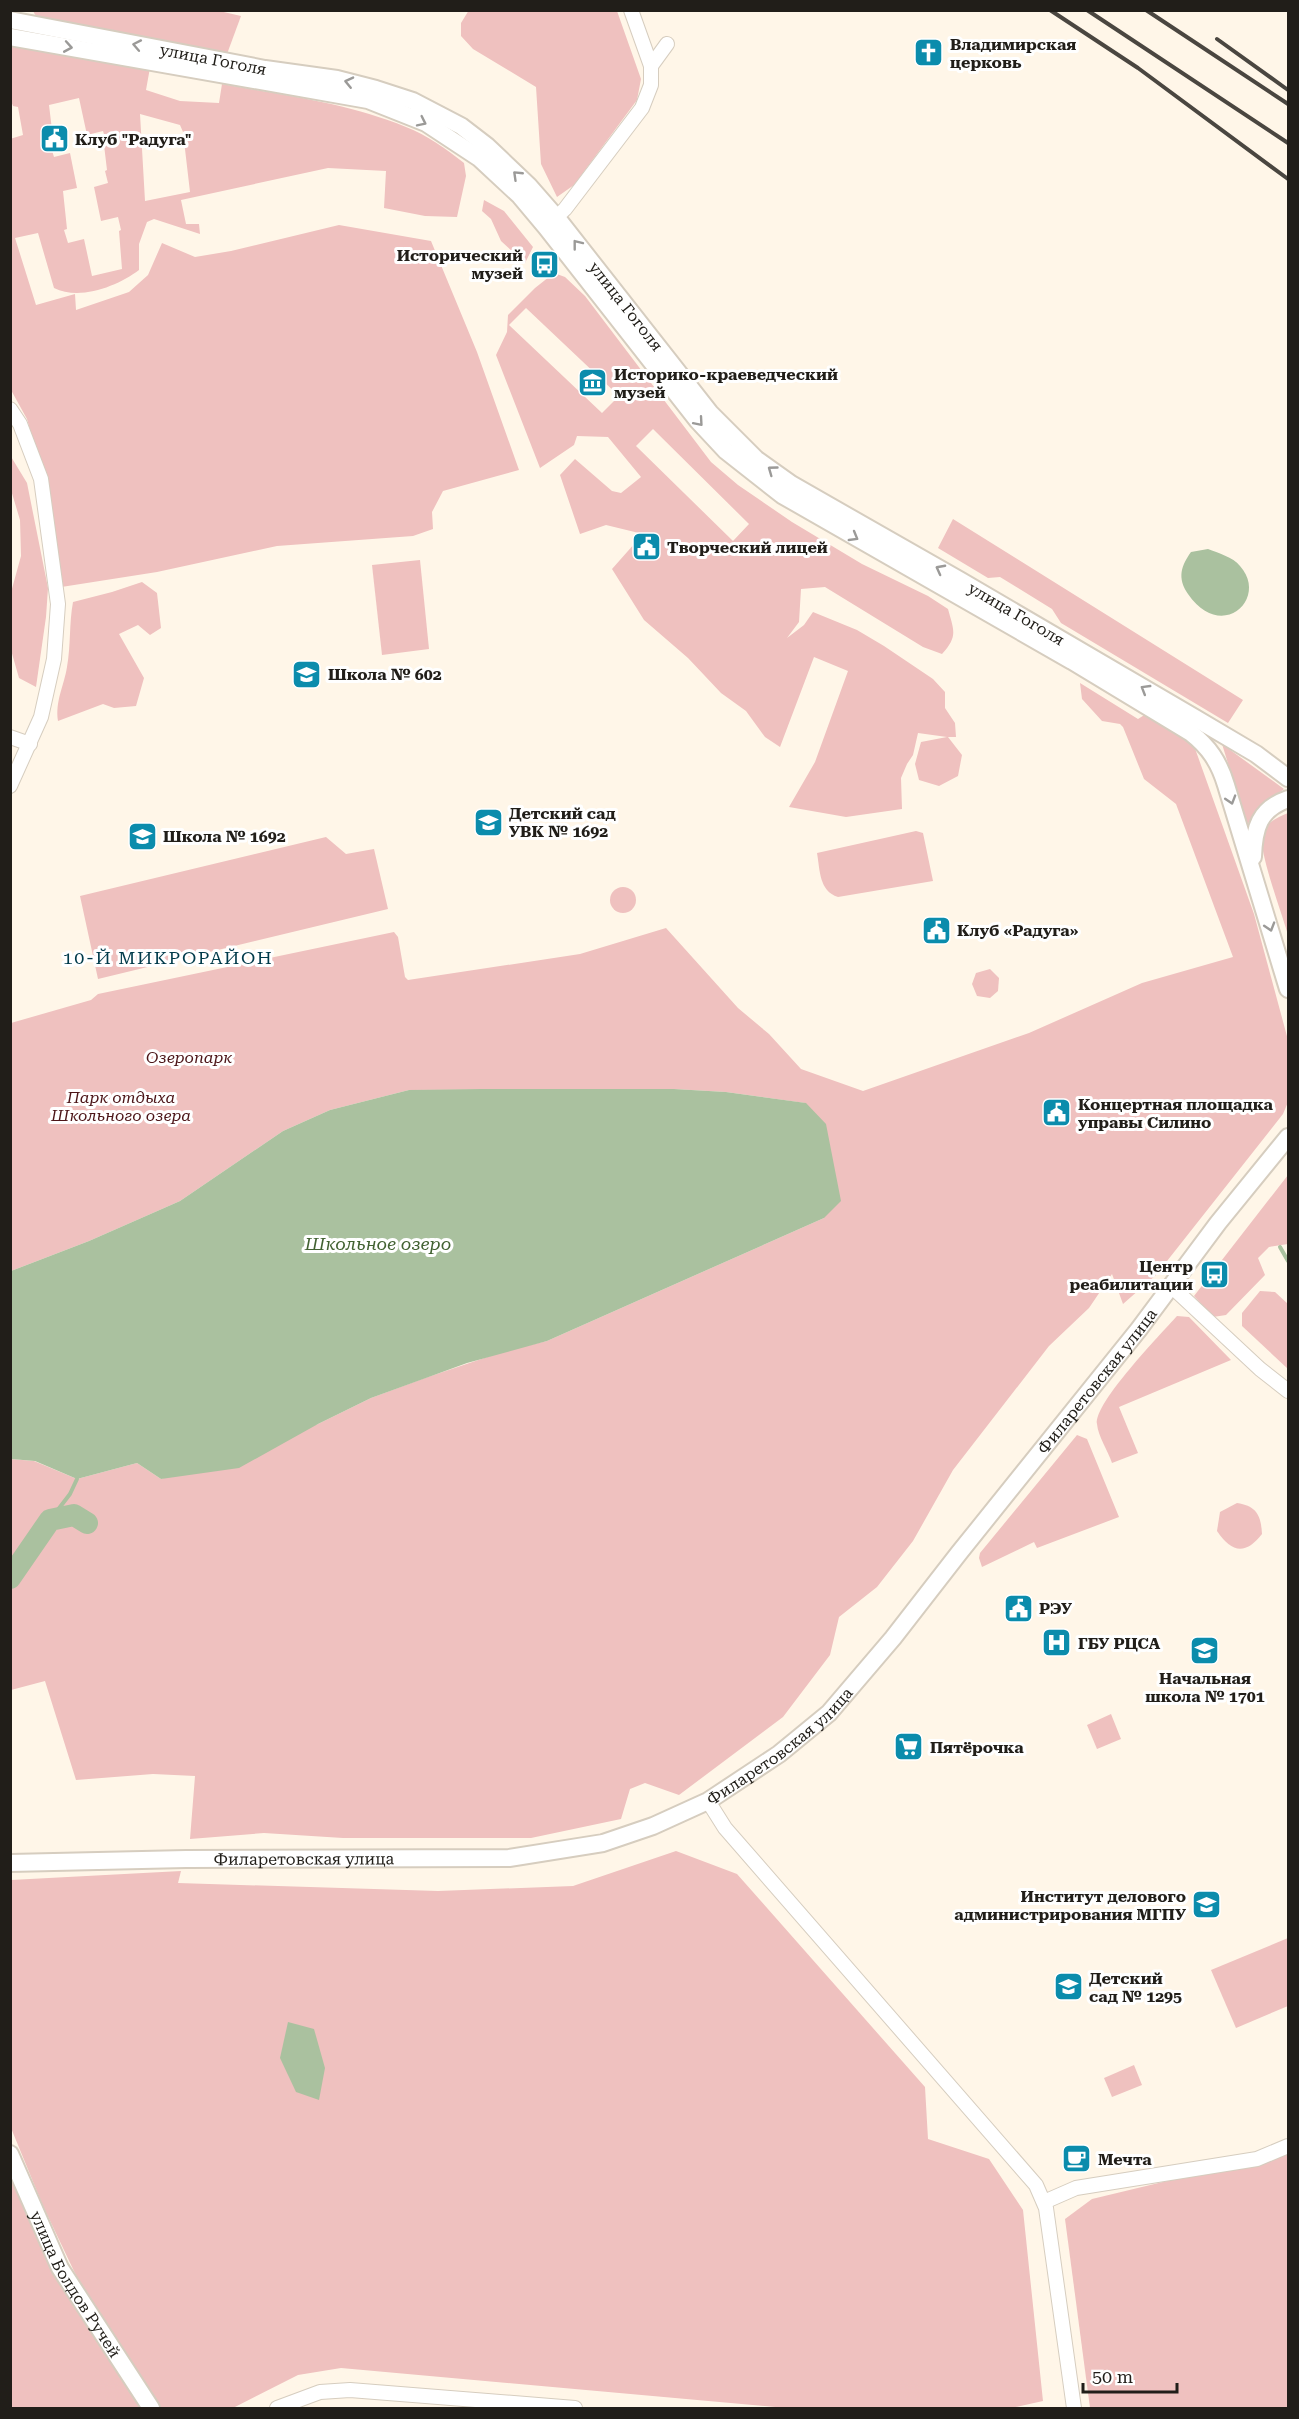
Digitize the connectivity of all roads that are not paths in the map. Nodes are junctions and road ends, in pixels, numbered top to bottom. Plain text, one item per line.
1 (631, 10) edge
2 (10, 20) edge
3 (10, 37) edge
4 (667, 44) dead end
5 (651, 66) junction
6 (551, 222) junction
7 (10, 408) edge
8 (10, 737) edge
9 (30, 744) junction
10 (1288, 778) edge
11 (10, 786) edge
12 (1288, 800) edge
13 (1253, 871) junction
14 (1288, 989) edge
15 (1288, 1137) edge
16 (1172, 1286) junction
17 (1288, 1391) edge
18 (708, 1801) junction
19 (10, 1863) edge
20 (1288, 2146) edge
21 (10, 2154) edge
22 (1044, 2202) junction
23 (151, 2409) edge
24 (277, 2409) edge
25 (575, 2409) edge
26 (1074, 2409) edge

1 - 5 street
6 -> 2 street, улица Гоголя
3 -> 6 street, улица Гоголя
4 - 5 street
5 - 6 street
10 -> 6 street, улица Гоголя
6 -> 13 street
7 - 9 street
8 - 9 street
9 - 11 street
12 - 13 street
13 -> 14 street
15 - 16 street, Филаретовская улица
16 - 17 street
16 - 18 street, Филаретовская улица
18 - 19 street, Филаретовская улица
18 - 22 street
20 - 22 street
21 - 23 street, улица Болдов Ручей
22 - 26 street
24 - 25 street

